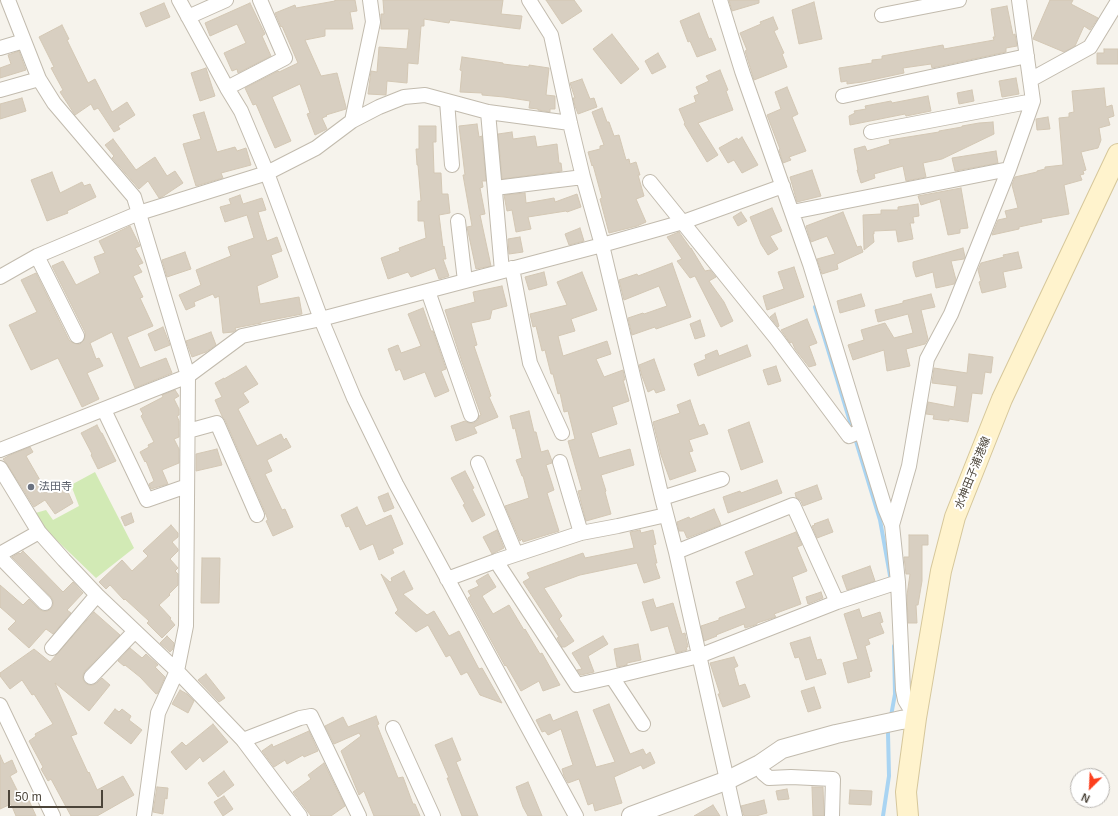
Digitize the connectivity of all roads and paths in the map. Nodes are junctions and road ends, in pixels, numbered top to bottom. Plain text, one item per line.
1 (179, 0) edge
2 (226, 0) edge
3 (260, 0) edge
4 (370, 0) edge
5 (529, 0) edge
6 (720, 0) edge
7 (959, 0) edge
8 (1019, 0) edge
9 (1118, 1) edge
10 (6, 5) edge
11 (882, 15) dead end
12 (188, 17) junction
13 (24, 41) junction
14 (0, 48) edge
15 (1027, 56) junction
16 (39, 79) junction
17 (1030, 80) junction
18 (227, 88) junction
19 (0, 90) edge
20 (843, 96) dead end
21 (447, 101) junction
22 (1033, 101) junction
23 (488, 112) junction
24 (352, 121) junction
25 (570, 122) junction
26 (871, 132) dead end
27 (1118, 154) edge
28 (452, 165) dead end
29 (1008, 169) junction
30 (267, 173) junction
31 (583, 177) junction
32 (650, 182) dead end
33 (782, 186) junction
34 (495, 188) junction
35 (139, 212) junction
36 (792, 212) junction
37 (458, 221) dead end
38 (683, 222) junction
39 (602, 245) junction
40 (37, 256) junction
41 (507, 270) junction
42 (0, 277) edge
43 (465, 281) junction
44 (428, 291) junction
45 (321, 319) junction
46 (77, 336) dead end
47 (188, 376) junction
48 (104, 410) junction
49 (471, 415) dead end
50 (188, 431) junction
51 (861, 431) junction
52 (562, 433) dead end
53 (0, 450) edge
54 (560, 462) dead end
55 (478, 463) dead end
56 (0, 468) edge
57 (722, 479) dead end
58 (187, 486) junction
59 (662, 498) junction
60 (257, 515) dead end
61 (666, 515) junction
62 (892, 525) junction
63 (39, 532) junction
64 (581, 533) junction
65 (676, 552) junction
66 (516, 554) junction
67 (0, 556) edge
68 (496, 561) junction
69 (447, 579) junction
70 (898, 582) junction
71 (97, 595) junction
72 (45, 602) dead end
73 (838, 602) junction
74 (135, 631) junction
75 (52, 648) dead end
76 (699, 656) junction
77 (177, 671) junction
78 (91, 677) dead end
79 (612, 677) junction
80 (0, 705) edge
81 (916, 718) junction
82 (643, 724) dead end
83 (393, 728) dead end
84 (243, 740) junction
85 (760, 764) junction
86 (728, 780) junction
87 (53, 816) edge
88 (144, 816) edge
89 (300, 816) edge
90 (359, 816) edge
91 (433, 816) edge
92 (576, 816) edge
93 (631, 816) edge
94 (735, 816) edge
95 (832, 816) edge
96 (908, 816) edge

1 - 12 street
2 - 12 street
3 - 18 street
4 - 24 street
5 - 25 street
6 - 33 street
7 - 11 street
8 - 15 street
9 - 17 street
10 - 13 street
12 - 18 street
13 - 14 street
13 - 16 street
15 - 17 street
15 - 20 street
16 - 19 street
16 - 35 street
17 - 22 street
18 - 30 street
21 - 23 street
21 - 24 street
21 - 28 street
22 - 26 street
22 - 29 street
23 - 25 street
23 - 34 street
24 - 30 street
25 - 31 street
27 - 81 main road, 水神田子浦港線
29 - 36 street
29 - 62 street
30 - 35 street
30 - 45 street
31 - 34 street
31 - 39 street
32 - 38 street
33 - 36 street
33 - 38 street
34 - 41 street
35 - 40 street
35 - 47 street
36 - 51 street
37 - 43 street
38 - 39 street
38 - 51 street
39 - 41 street
39 - 59 street
40 - 42 street
40 - 46 street
41 - 43 street
41 - 52 street
43 - 44 street
44 - 45 street
44 - 49 street
45 - 47 street
45 - 69 street
47 - 48 street
47 - 50 street
48 - 53 street
48 - 58 street
50 - 58 street
50 - 60 street
51 - 62 street
54 - 64 street
55 - 66 street
56 - 63 street
57 - 59 street
58 - 77 street
59 - 61 street
61 - 64 street
61 - 65 street
62 - 70 street
63 - 67 street
63 - 71 street
64 - 66 street
65 - 73 street
65 - 76 street
66 - 68 street
67 - 72 street
68 - 69 street
68 - 79 street
69 - 92 street
70 - 73 street
70 - 81 street
71 - 74 street
71 - 75 street
73 - 76 street
74 - 77 street
74 - 78 street
76 - 79 street
76 - 86 street
77 - 84 street
77 - 88 street
79 - 82 street
80 - 87 street
81 - 85 street
81 - 96 main road, 水神田子浦港線
83 - 91 street
84 - 89 street
84 - 90 street
85 - 86 street
85 - 95 street
86 - 93 street
86 - 94 street

